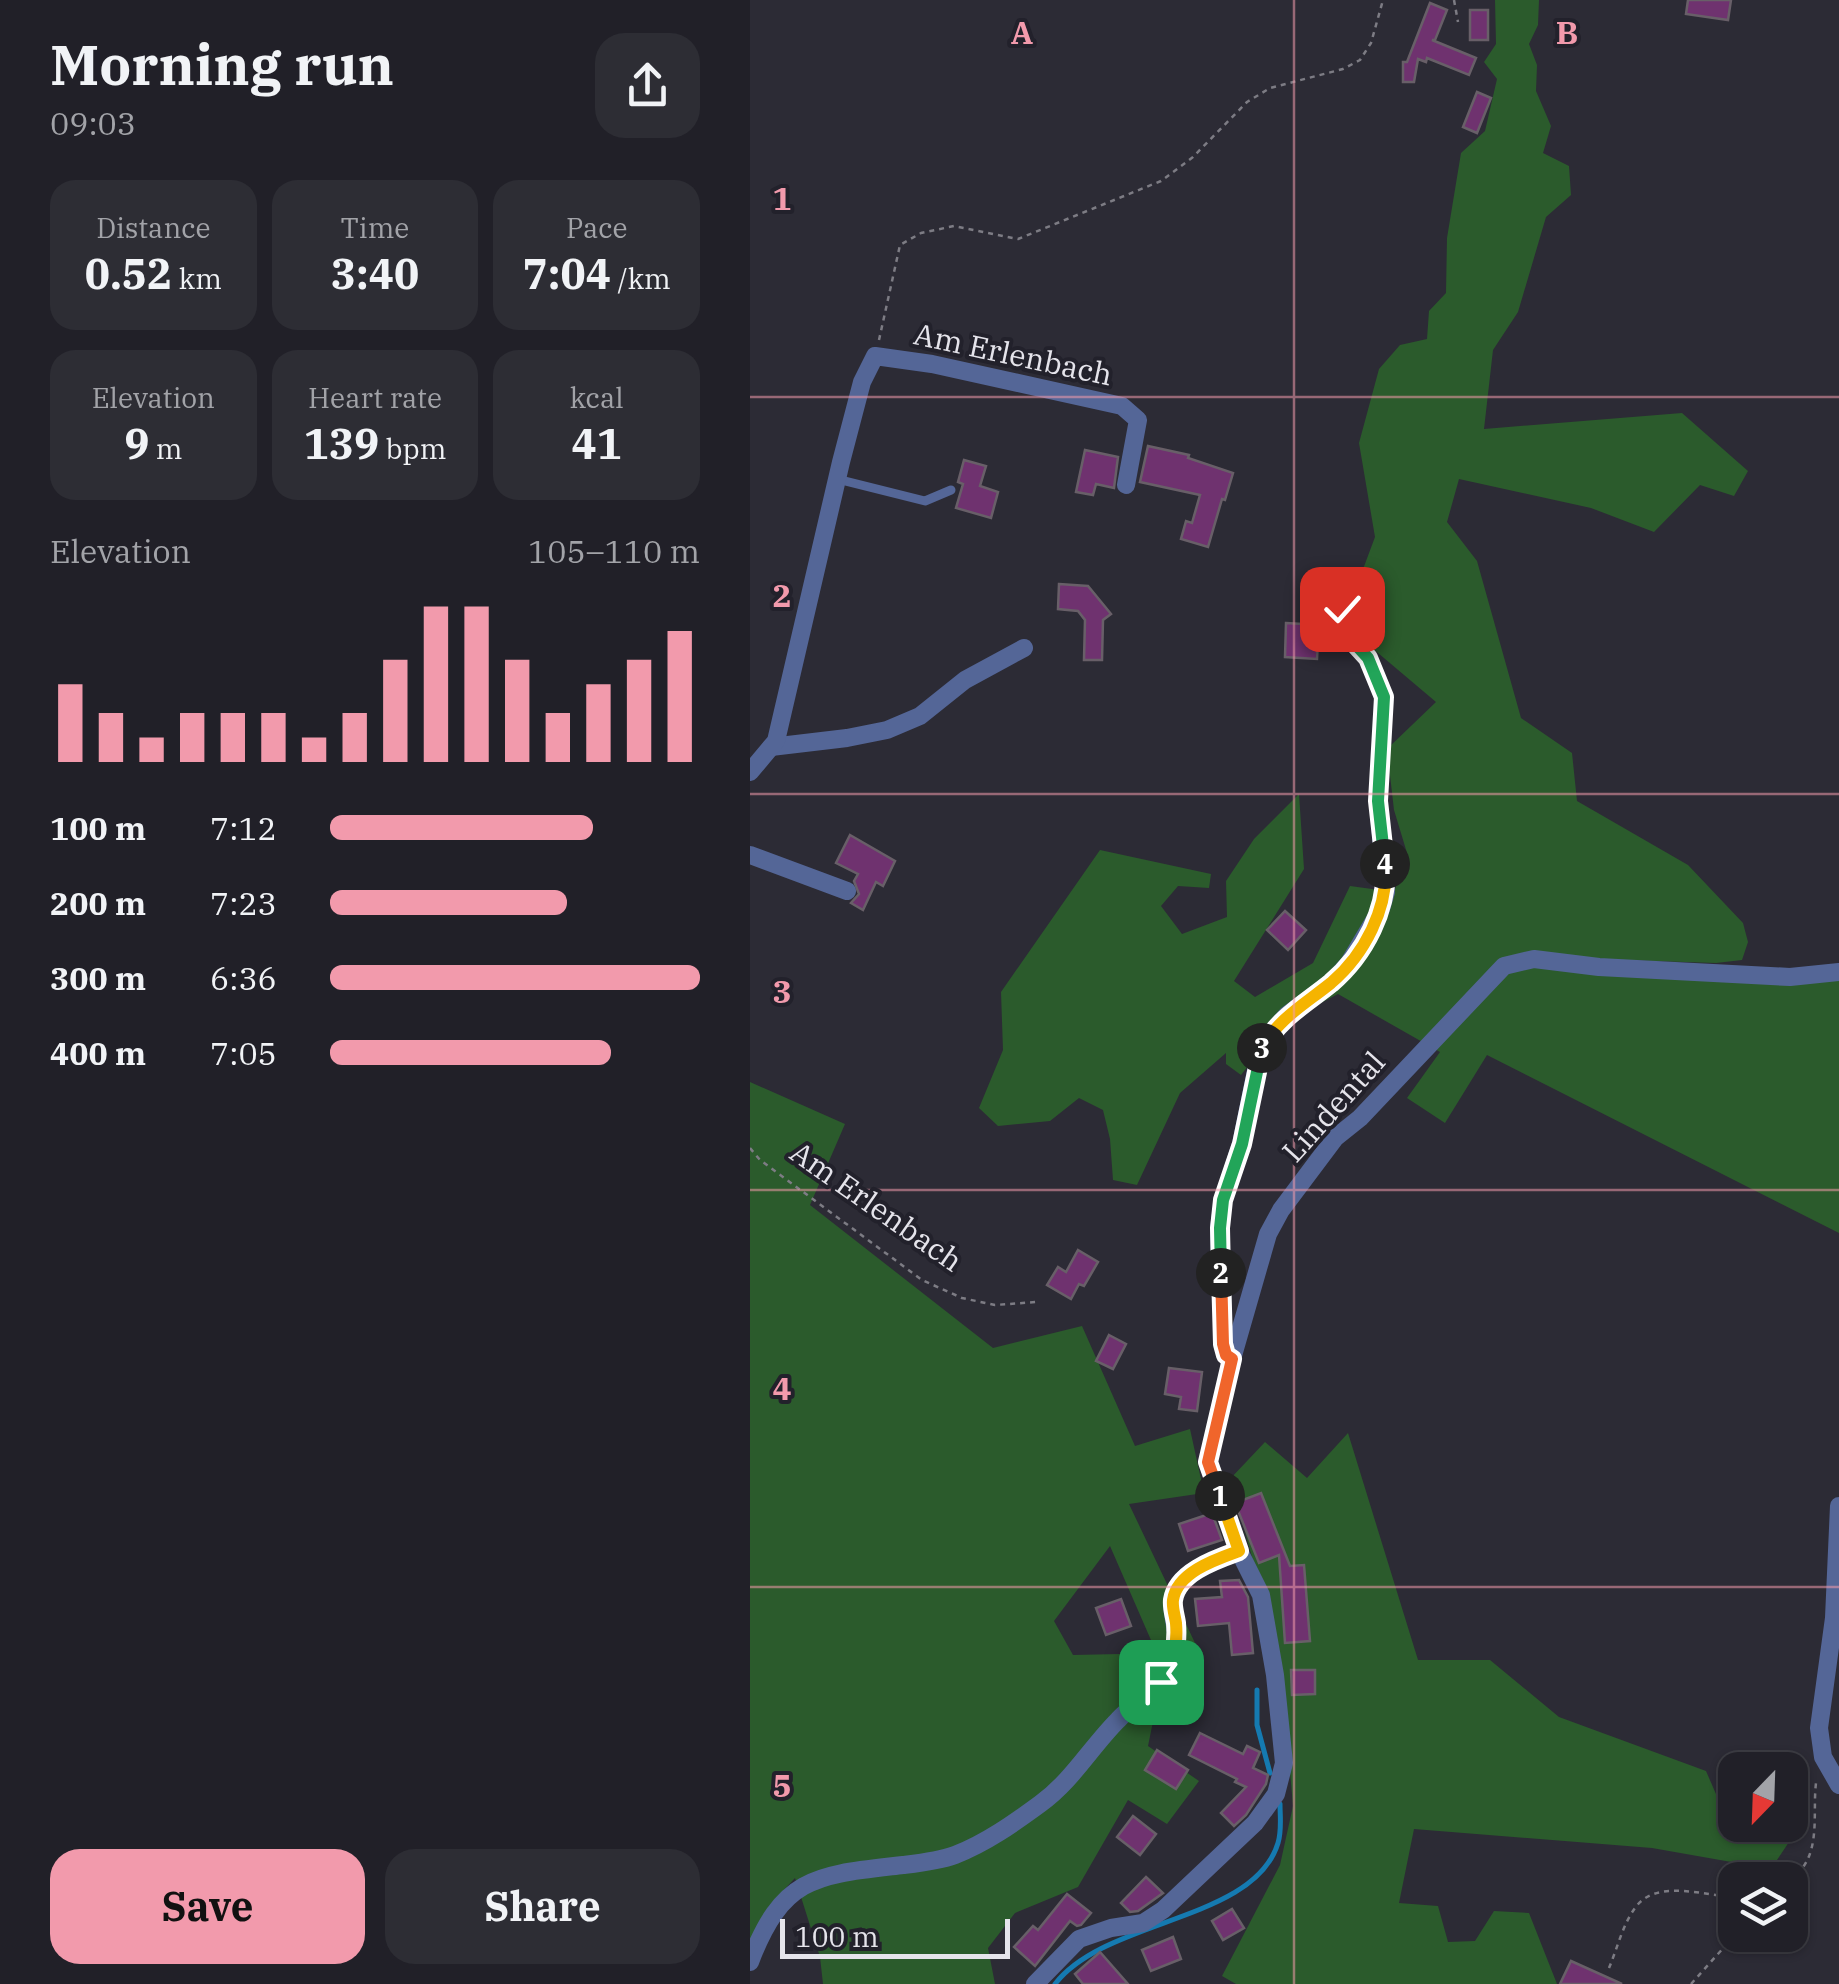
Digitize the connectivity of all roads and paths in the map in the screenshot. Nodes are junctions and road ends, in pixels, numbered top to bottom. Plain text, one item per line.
1 (1383, 0) edge
2 (1454, 0) edge
3 (1458, 22) dead end
4 (875, 356) junction
5 (837, 479) junction
6 (1126, 485) dead end
7 (951, 490) dead end
8 (1342, 609) dead end
9 (1024, 648) dead end
10 (771, 747) junction
11 (750, 772) edge
12 (750, 855) edge
13 (848, 891) dead end
14 (1839, 972) edge
15 (750, 1148) edge
16 (1036, 1302) dead end
17 (1232, 1359) junction
18 (1839, 1506) edge
19 (1239, 1551) junction
20 (1822, 1757) junction
21 (1839, 1786) edge
22 (1806, 1862) edge
23 (1718, 1895) edge
24 (1720, 1952) edge
25 (750, 1962) edge
26 (1609, 1968) dead end
27 (1035, 1984) edge
28 (1692, 1984) edge

1 - 4 path
2 - 3 path
4 - 5 street, Am Erlenbach
4 - 6 street, Am Erlenbach
5 - 7 lane
5 - 10 street, Am Erlenbach
8 - 17 street
9 - 10 street
10 - 11 street, Am Erlenbach
12 - 13 street
14 - 17 street, Lindental
15 - 16 path, Am Erlenbach
17 - 19 street, Lindental
18 - 20 street
19 - 25 street
19 - 27 street, Lindental
20 - 21 street
20 - 22 path
23 - 26 path
24 - 28 path

